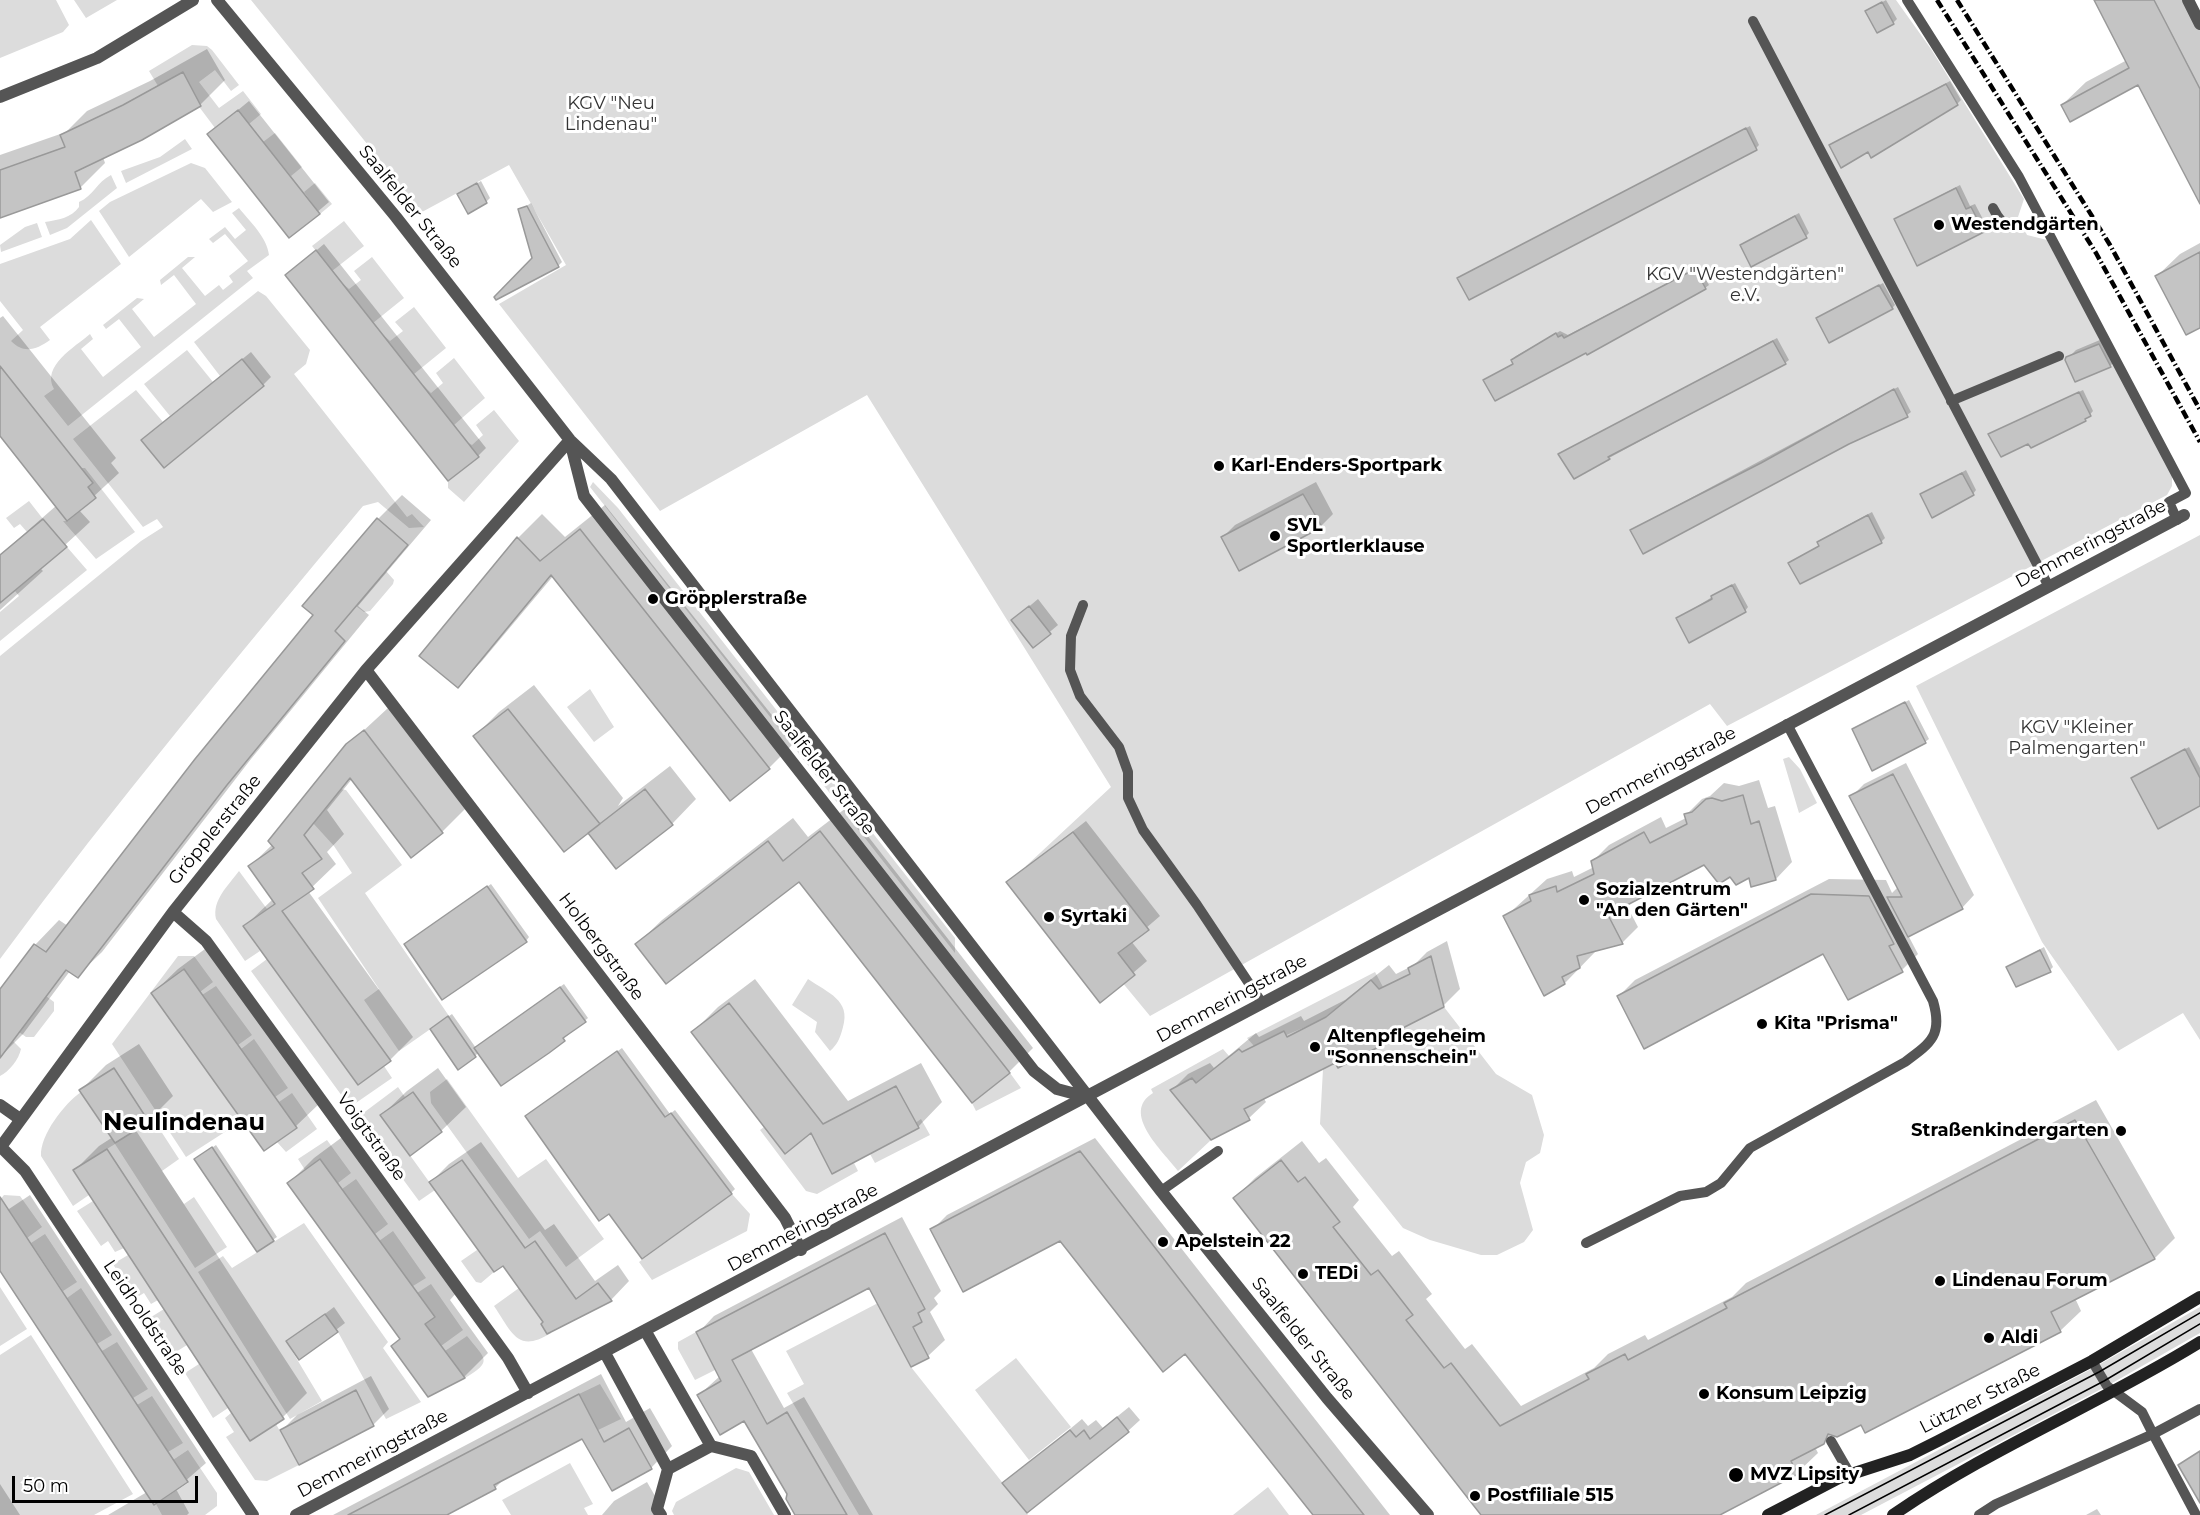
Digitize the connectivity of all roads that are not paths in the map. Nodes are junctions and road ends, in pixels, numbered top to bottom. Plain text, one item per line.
1 (193, 0) edge
2 (217, 0) edge
3 (1907, 0) edge
4 (2187, 0) edge
5 (1753, 21) dead end
6 (2200, 24) edge
7 (0, 97) edge
8 (1993, 208) dead end
9 (2041, 219) junction
10 (2059, 356) dead end
11 (1951, 401) junction
12 (570, 440) junction
13 (2181, 517) joint
14 (2049, 587) junction
15 (1083, 605) dead end
16 (366, 670) junction
17 (1787, 723) junction
18 (173, 912) junction
19 (1262, 1003) junction
20 (1087, 1096) junction
21 (0, 1105) edge
22 (20, 1119) junction
23 (0, 1148) edge
24 (1218, 1151) dead end
25 (1161, 1191) junction
26 (1586, 1243) dead end
27 (801, 1250) junction
28 (2200, 1297) edge
29 (646, 1332) junction
30 (2200, 1342) edge
31 (605, 1353) junction
32 (2092, 1361) junction
33 (2115, 1392) junction
34 (528, 1393) junction
35 (2200, 1409) edge
36 (2152, 1434) junction
37 (1830, 1441) dead end
38 (711, 1446) junction
39 (668, 1469) junction
40 (1850, 1474) junction
41 (253, 1515) edge
42 (296, 1515) edge
43 (661, 1515) edge
44 (785, 1515) edge
45 (1428, 1515) edge
46 (1768, 1515) edge
47 (1893, 1515) edge
48 (1979, 1515) edge
49 (2196, 1515) edge

1 - 7 street
2 - 12 street, Saalfelder Straße
3 - 9 lane
4 - 6 street
5 - 11 lane
8 - 9 lane
9 - 13 lane
10 - 11 lane
11 - 14 lane
12 - 16 street, Gröpplerstraße
12 - 20 street, Saalfelder Straße
12 - 20 street, Saalfelder Straße
13 - 14 street, Demmeringstraße
14 - 17 street, Demmeringstraße
15 - 19 lane
16 - 18 street, Gröpplerstraße
16 - 27 street, Holbergstraße
17 - 19 street, Demmeringstraße
17 - 26 lane
18 - 22 street, Gröpplerstraße
18 - 34 street, Voigtstraße
19 - 20 street, Demmeringstraße
20 - 25 street, Saalfelder Straße
20 - 27 street, Demmeringstraße
21 - 22 street
22 - 23 street, Gröpplerstraße
23 - 41 street, Leidholdstraße
24 - 25 lane
25 - 45 street, Saalfelder Straße
27 - 29 street, Demmeringstraße
28 - 32 main road, Lützner Straße
29 - 31 street, Demmeringstraße
29 - 38 street
30 - 33 main road
31 - 34 street, Demmeringstraße
31 - 39 street
32 - 33 lane
32 - 40 main road, Lützner Straße
33 - 36 lane
33 - 47 main road
34 - 42 street, Demmeringstraße
35 - 36 lane
36 - 48 lane
36 - 49 lane
37 - 40 lane
38 - 39 street
38 - 44 street
39 - 43 street
40 - 46 main road, Lützner Straße

